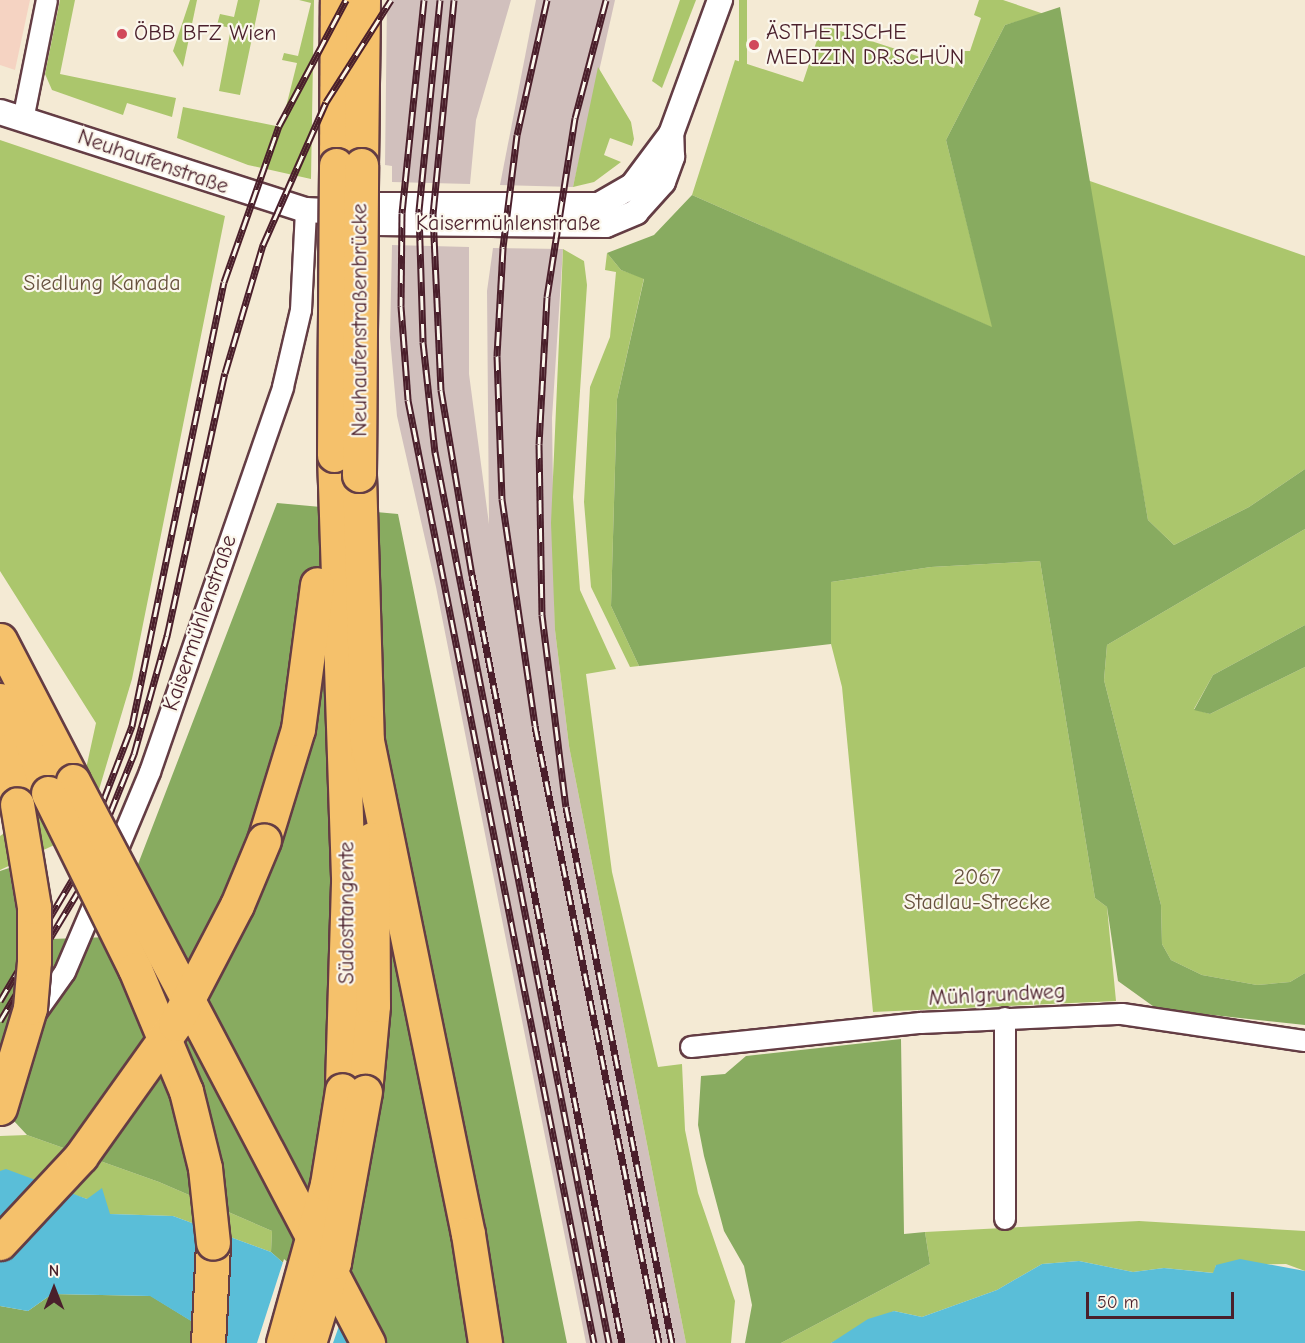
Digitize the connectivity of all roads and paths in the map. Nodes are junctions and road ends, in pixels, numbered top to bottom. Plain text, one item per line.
1 (47, 0) edge
2 (337, 0) edge
3 (363, 0) edge
4 (720, 0) edge
5 (0, 112) edge
6 (23, 120) junction
7 (348, 165) junction
8 (306, 210) junction
9 (338, 470) junction
10 (0, 640) edge
11 (0, 700) edge
12 (365, 731) junction
13 (0, 751) edge
14 (61, 787) junction
15 (1005, 1018) junction
16 (1305, 1041) edge
17 (691, 1047) dead end
18 (0, 1063) edge
19 (354, 1091) junction
20 (0, 1108) edge
21 (1005, 1219) dead end
22 (0, 1243) edge
23 (208, 1343) edge
24 (283, 1343) edge
25 (309, 1343) edge
26 (369, 1343) edge
27 (485, 1343) edge

1 - 6 street
2 - 7 highway
3 - 7 highway
4 - 8 street, Kaisermühlenstraße
5 - 6 street, Neuhaufenstraße
6 - 8 street, Neuhaufenstraße
7 - 9 highway, Neuhaufenstraßenbrücke, bridge
8 - 18 street, Kaisermühlenstraße
9 - 12 highway, Südosttangente
9 - 19 highway, Südosttangente
9 - 22 highway, bridge
10 - 14 highway
11 - 14 highway
12 - 19 highway, Südosttangente
12 - 27 highway
13 - 20 highway, bridge
14 - 23 highway, bridge
14 - 26 highway, bridge
15 - 16 street, Mühlgrundweg
15 - 17 street, Mühlgrundweg
15 - 21 street
19 - 24 highway, Südosttangente, bridge
19 - 25 highway, Südosttangente, bridge

